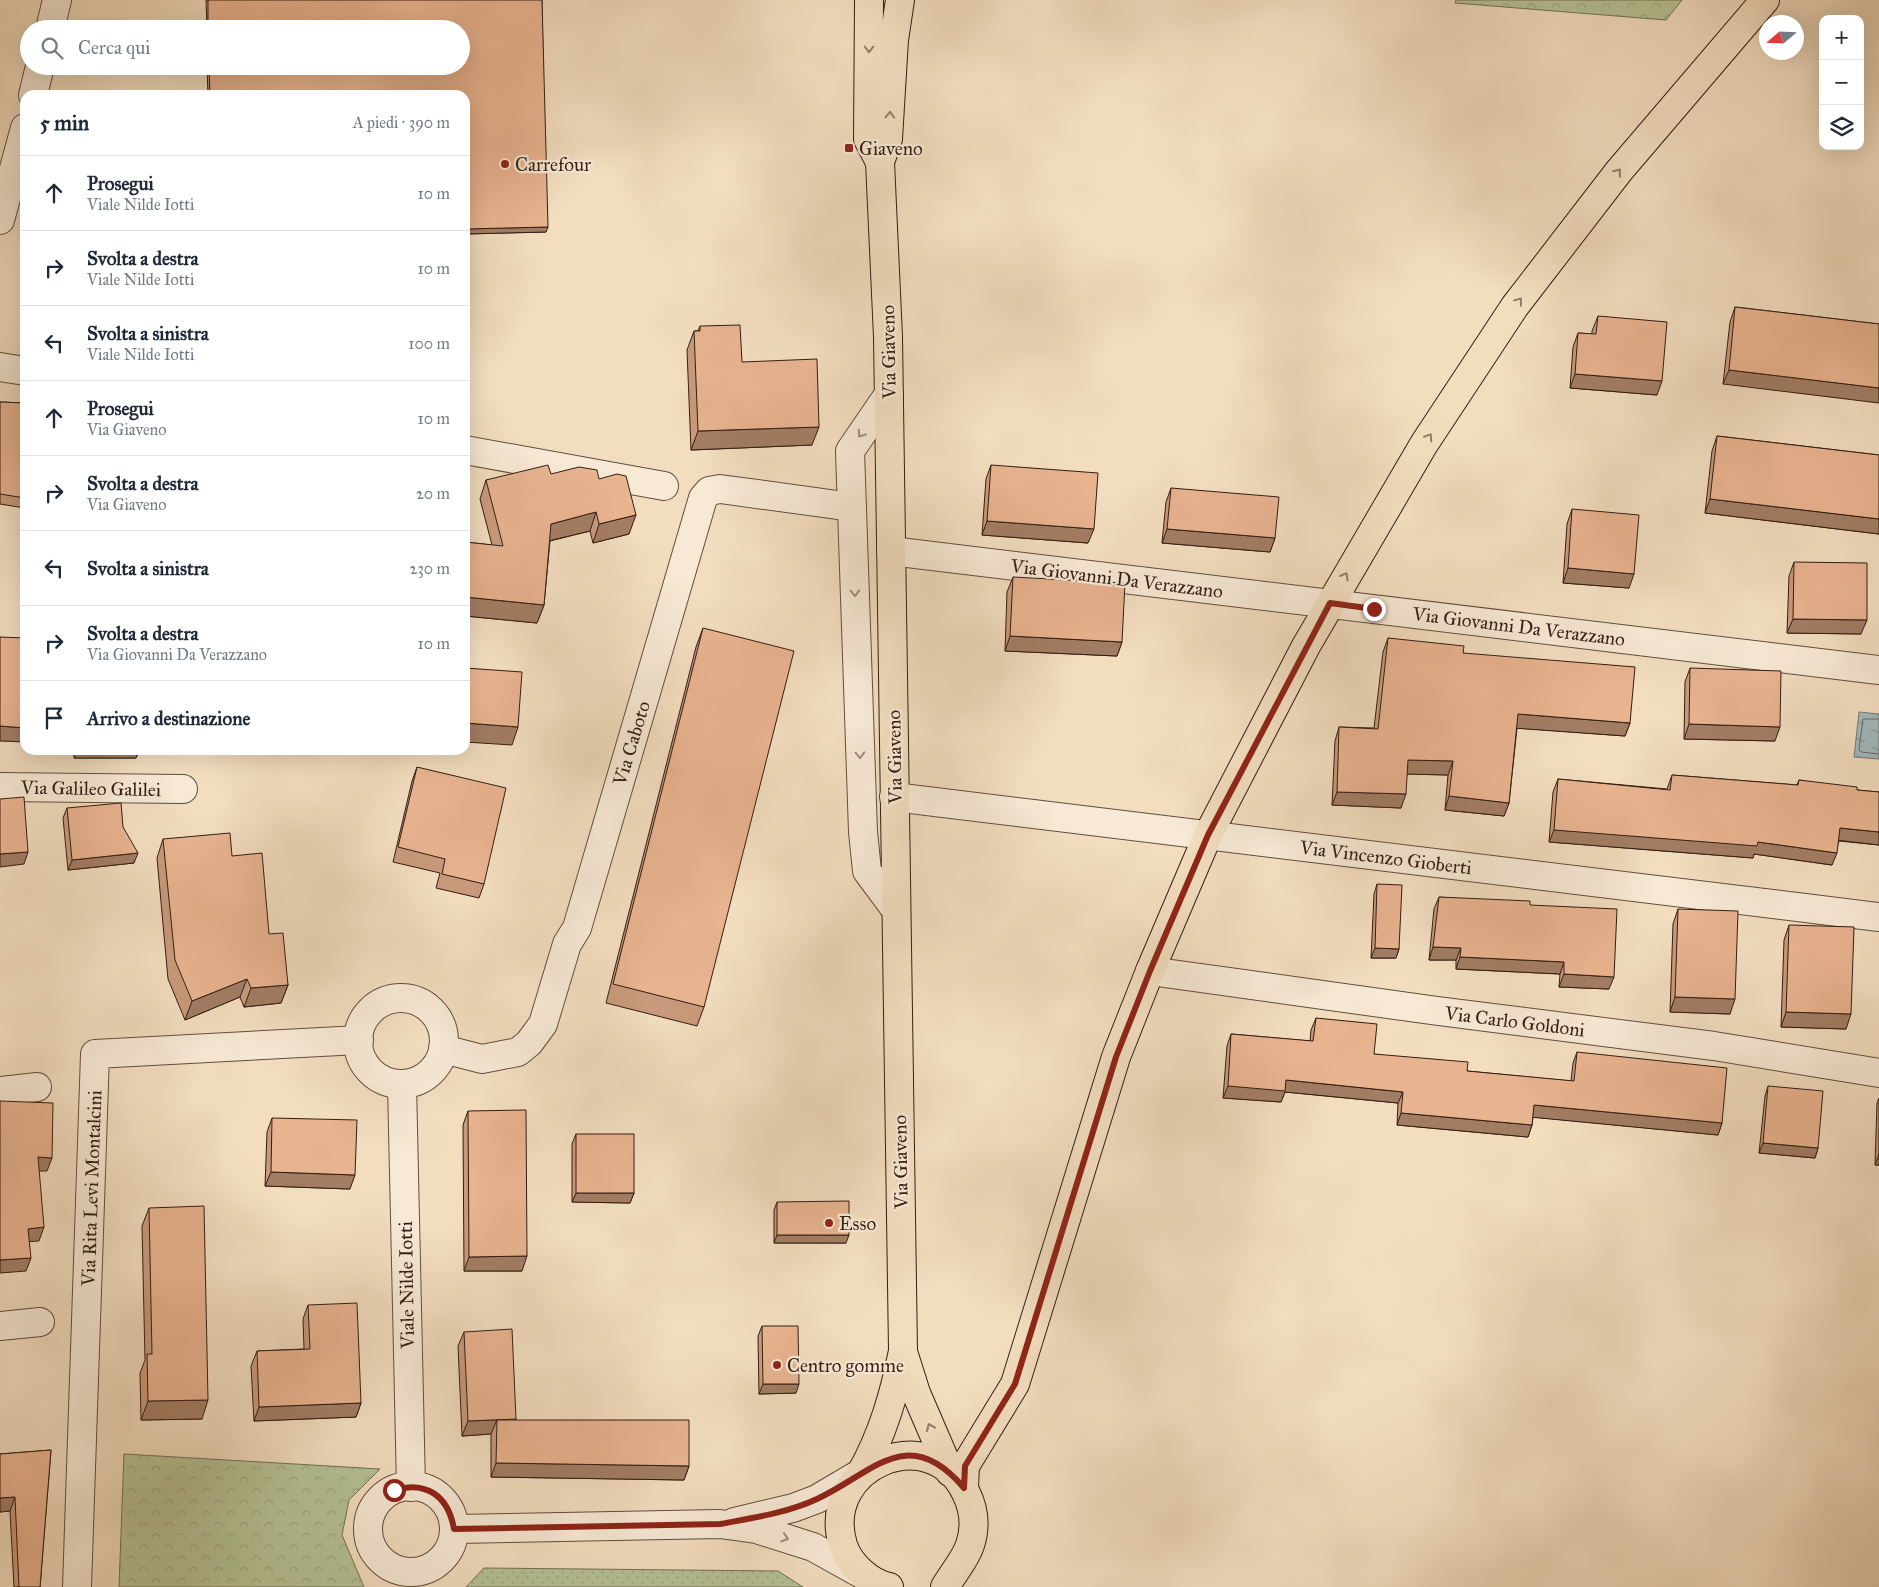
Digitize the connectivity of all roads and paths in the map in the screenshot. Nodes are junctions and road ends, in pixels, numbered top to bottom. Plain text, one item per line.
1 (57, 0) edge
2 (869, 0) edge
3 (900, 0) edge
4 (1765, 0) edge
5 (52, 20) edge
6 (38, 75) edge
7 (34, 90) edge
8 (20, 146) edge
9 (880, 162) junction
10 (0, 220) edge
11 (0, 366) edge
12 (20, 370) edge
13 (889, 394) junction
14 (470, 451) edge
15 (664, 486) dead end
16 (852, 507) junction
17 (891, 551) junction
18 (1330, 603) junction
19 (1879, 670) edge
20 (0, 787) edge
21 (183, 789) dead end
22 (894, 796) junction
23 (1208, 835) junction
24 (896, 910) junction
25 (1879, 916) edge
26 (1150, 971) junction
27 (359, 1040) junction
28 (444, 1049) junction
29 (1879, 1074) edge
30 (402, 1084) junction
31 (37, 1087) dead end
32 (0, 1090) edge
33 (40, 1322) dead end
34 (0, 1326) edge
35 (903, 1351) junction
36 (862, 1473) junction
37 (957, 1480) junction
38 (411, 1487) junction
39 (720, 1524) junction
40 (454, 1529) junction
41 (949, 1579) edge
42 (411, 1580) edge
43 (876, 1584) edge
44 (77, 1587) edge
45 (925, 1587) edge

1 - 5 street
2 -> 9 main road, Via Giaveno
9 -> 3 main road, Via Giaveno
18 -> 4 main road
6 - 7 street
8 - 10 street
9 - 13 main road, Via Giaveno
11 - 12 street
13 -> 16 street
13 - 17 main road, Via Giaveno
14 - 15 street
16 -> 24 street
16 - 28 street, Via Caboto
17 - 18 street, Via Giovanni Da Verazzano
17 - 22 main road, Via Giaveno
18 - 19 street, Via Giovanni Da Verazzano
18 - 23 main road
20 - 21 street, Via Galileo Galilei
22 - 23 street, Via Vincenzo Gioberti
22 - 24 main road, Via Giaveno
23 - 25 street, Via Vincenzo Gioberti
23 - 26 main road
24 - 35 main road, Via Giaveno
26 - 29 street, Via Carlo Goldoni
26 - 37 main road
27 - 28 street
27 - 30 street
27 - 44 street, Via Rita Levi Montalcini
28 - 30 street
30 - 38 street, Viale Nilde Iotti
31 - 32 street
33 - 34 street
35 - 36 main road, Via Giaveno
37 -> 35 main road, Via Giaveno
36 - 37 main road, Via Giaveno
36 - 39 street
36 - 43 main road, Via Giaveno
37 - 41 main road, Via Giaveno
38 - 40 street
38 - 42 street
39 - 40 street
39 -> 43 street
40 - 42 street
41 - 45 main road, Via Giaveno

